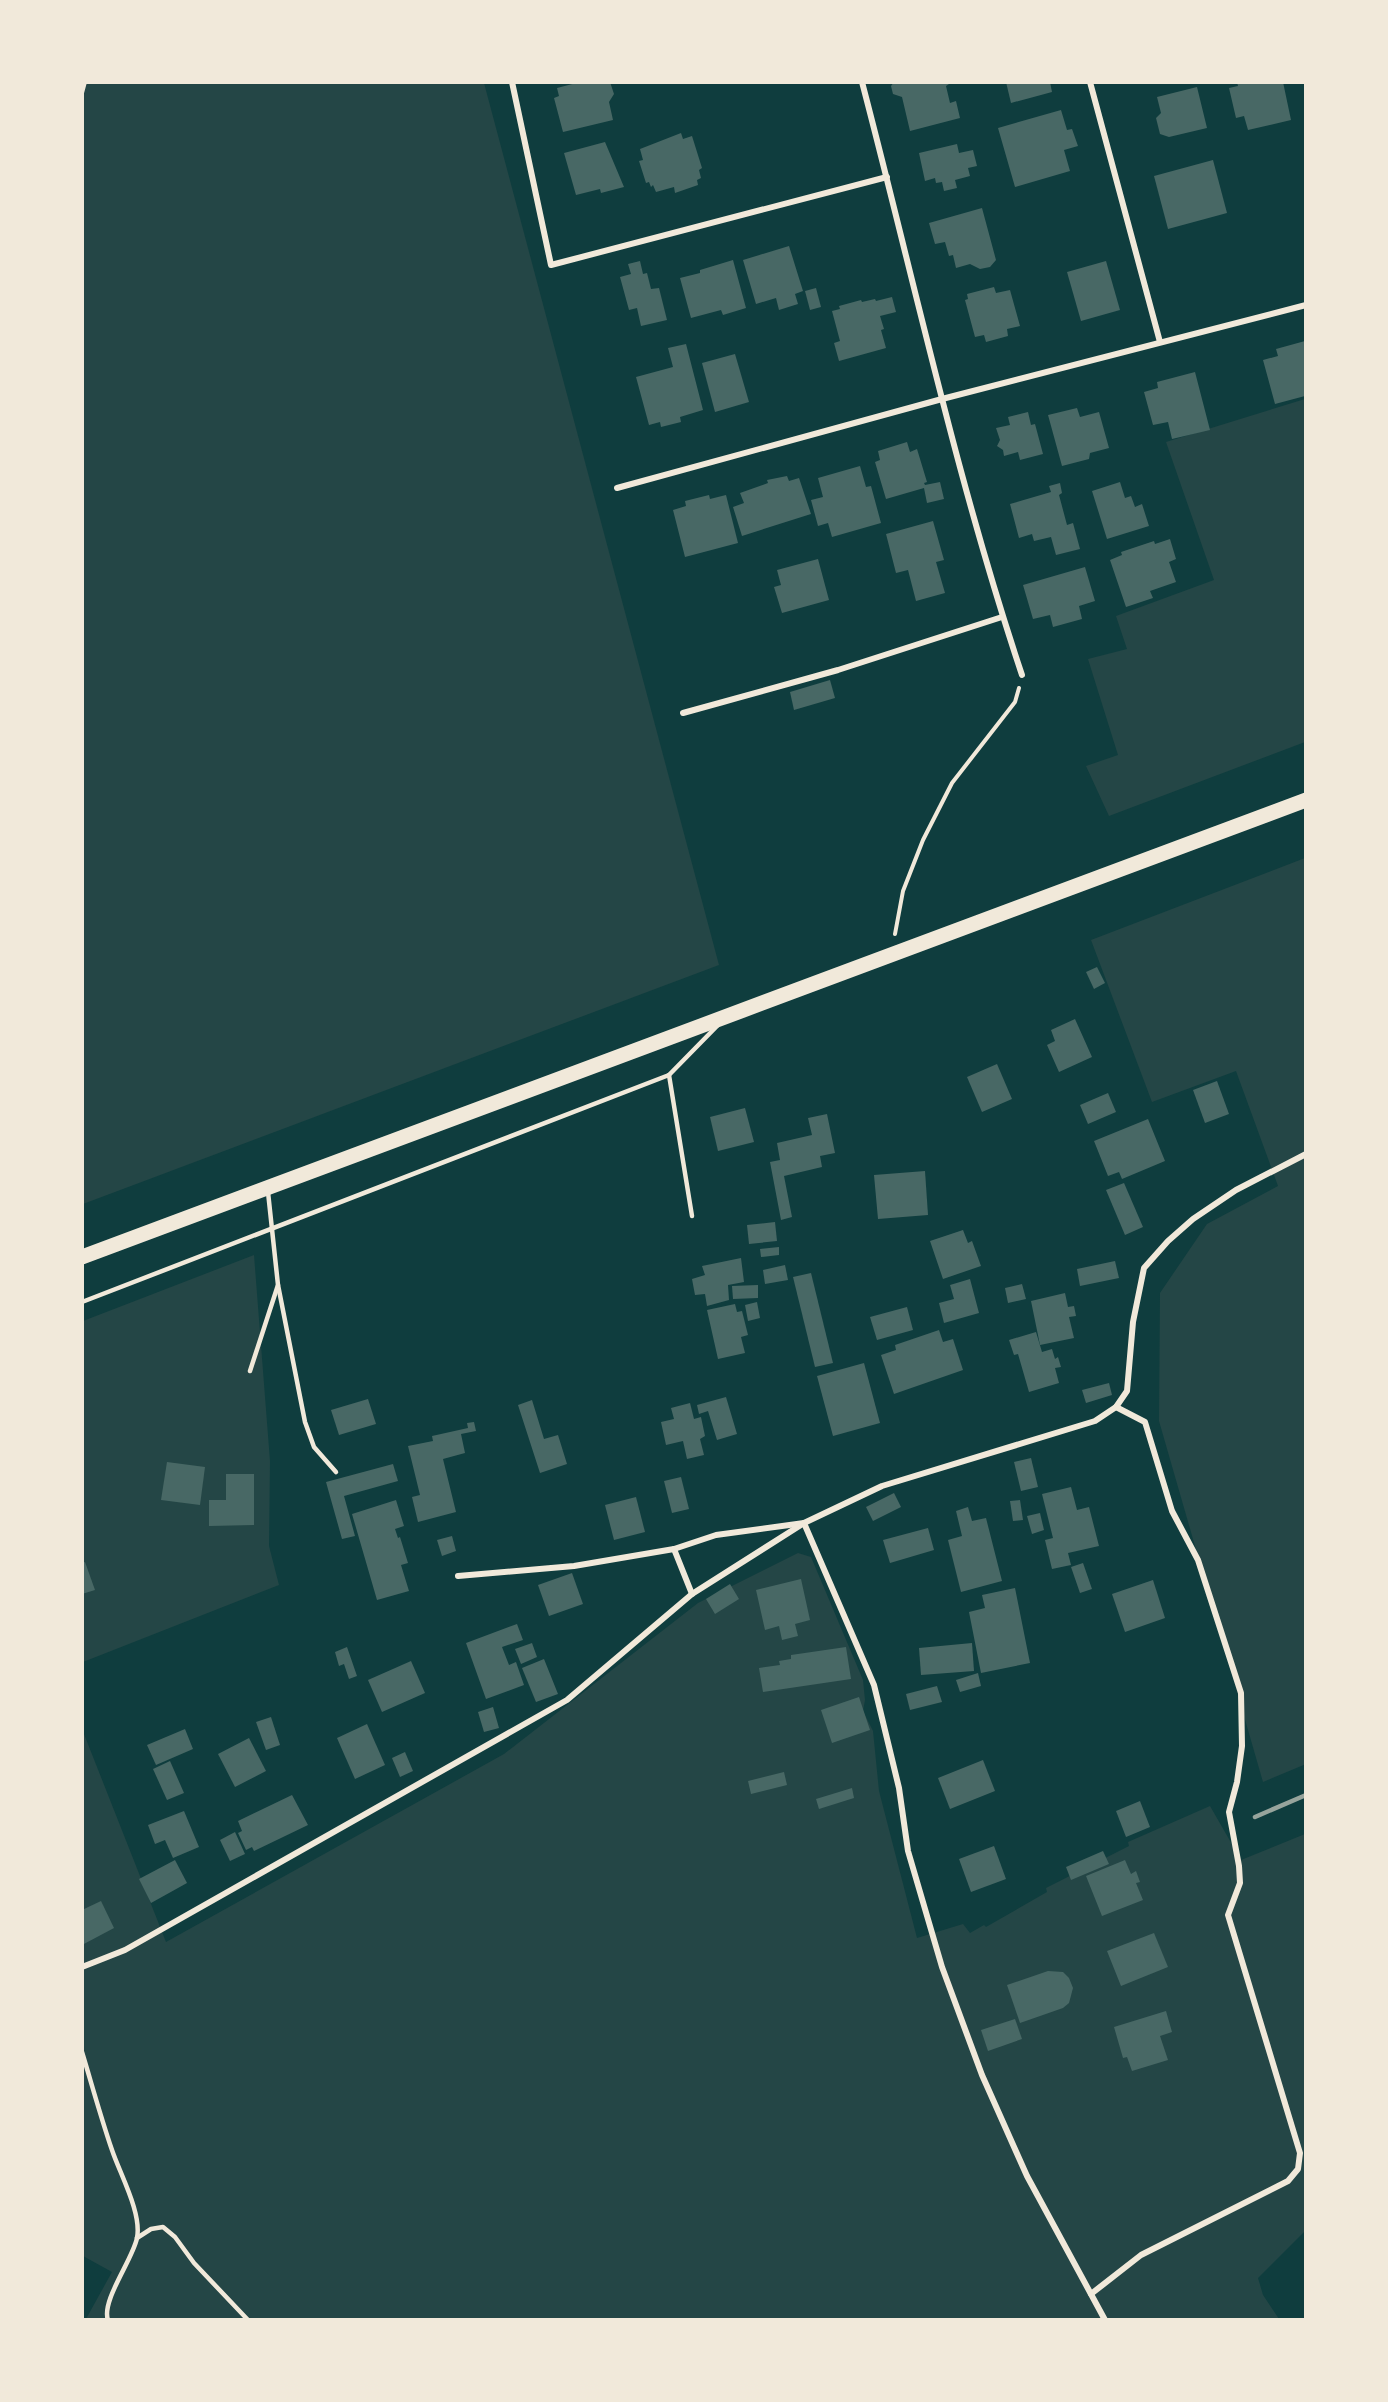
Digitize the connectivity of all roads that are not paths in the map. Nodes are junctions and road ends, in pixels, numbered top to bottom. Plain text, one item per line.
1 (512, 82) edge
2 (862, 82) edge
3 (1090, 82) edge
4 (887, 177) junction
5 (1305, 305) edge
6 (1160, 342) junction
7 (942, 399) junction
8 (617, 488) dead end
9 (1002, 617) junction
10 (1022, 675) road end
11 (683, 713) dead end
12 (1305, 800) edge
13 (727, 1017) junction
14 (669, 1075) junction
15 (1305, 1154) edge
16 (267, 1189) junction
17 (692, 1216) dead end
18 (272, 1227) junction
19 (82, 1257) edge
20 (278, 1285) junction
21 (82, 1302) edge
22 (250, 1371) dead end
23 (1116, 1407) junction
24 (336, 1472) dead end
25 (804, 1523) junction
26 (674, 1549) junction
27 (458, 1576) dead end
28 (692, 1594) junction
29 (82, 1967) edge
30 (82, 2052) edge
31 (137, 2238) junction
32 (1091, 2294) junction
33 (108, 2319) edge
34 (248, 2319) edge
35 (1105, 2319) edge

1 - 4 street
2 - 4 street
3 - 6 street
4 - 7 street
5 - 6 street
6 - 7 street
7 - 8 street
7 - 9 street
9 - 10 street
9 - 11 street
12 - 13 main road
13 - 14 lane
13 - 16 main road
14 - 17 lane
14 - 18 lane
15 - 23 street
16 - 18 lane
16 - 19 main road
18 - 20 lane
18 - 21 lane
20 - 22 lane
20 - 24 lane
23 - 25 street
23 - 32 street
25 - 26 street
25 - 28 street
25 - 32 street
26 - 27 street
26 - 28 street
28 - 29 street
30 - 31 lane
31 - 33 lane
31 - 34 lane
32 - 35 street

